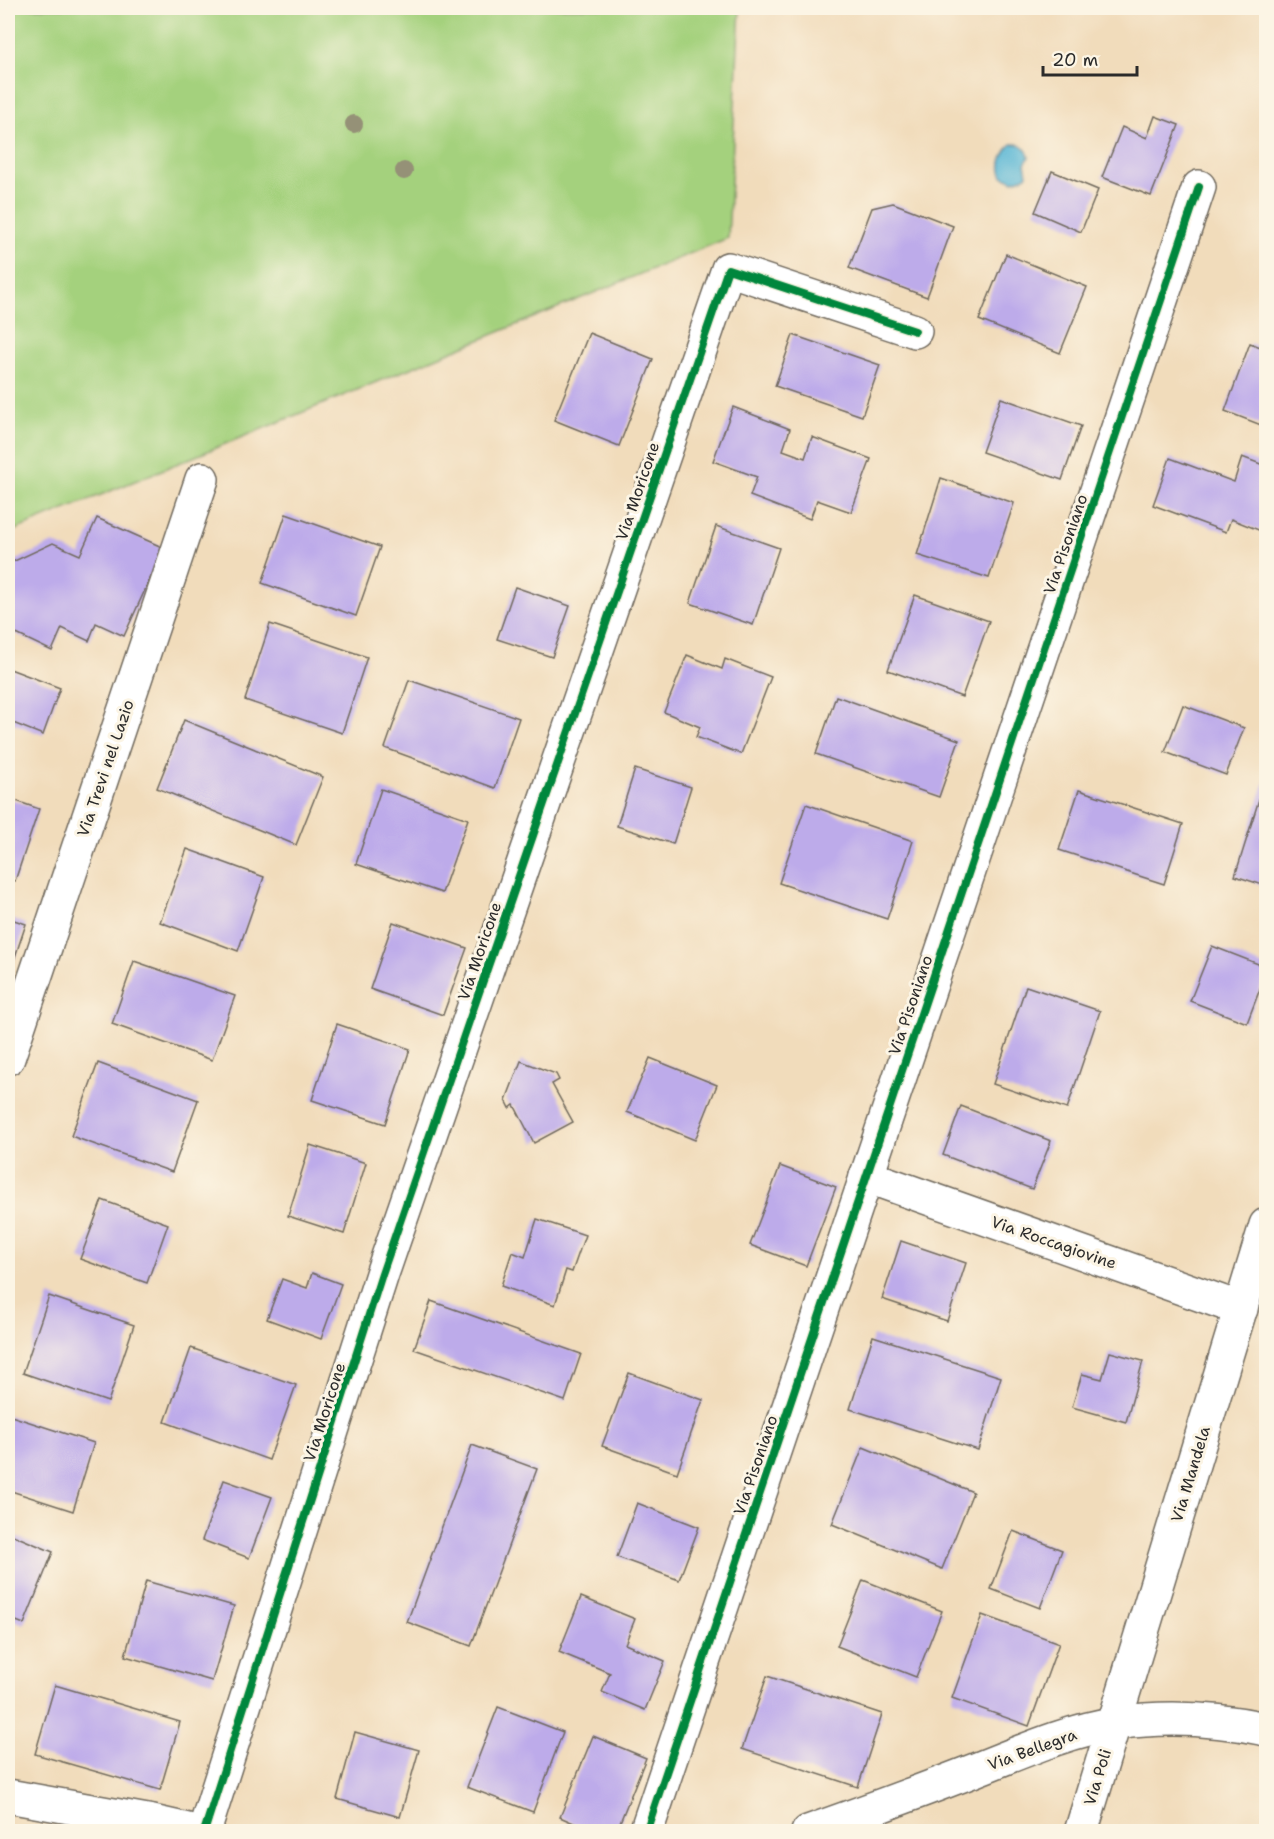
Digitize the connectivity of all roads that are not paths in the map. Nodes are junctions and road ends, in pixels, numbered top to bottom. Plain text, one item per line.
1 (1199, 186) dead end
2 (915, 330) dead end
3 (202, 479) dead end
4 (8, 1058) edge
5 (866, 1176) junction
6 (1266, 1225) edge
7 (1241, 1308) junction
8 (1114, 1723) junction
9 (1266, 1729) edge
10 (8, 1796) edge
11 (197, 1832) edge
12 (204, 1832) edge
13 (646, 1832) edge
14 (808, 1832) edge
15 (1081, 1832) edge

1 - 5 street, Via Pisoniano
2 - 12 street, Via Moricone
3 - 4 street, Via Trevi nel Lazio
5 - 7 street, Via Roccagiovine
5 - 13 street, Via Pisoniano
6 - 7 street, Via Mandela
7 - 8 street, Via Mandela
8 - 9 street, Via Bellegra
8 - 14 street, Via Bellegra
8 - 15 street, Via Poli
10 - 11 street

